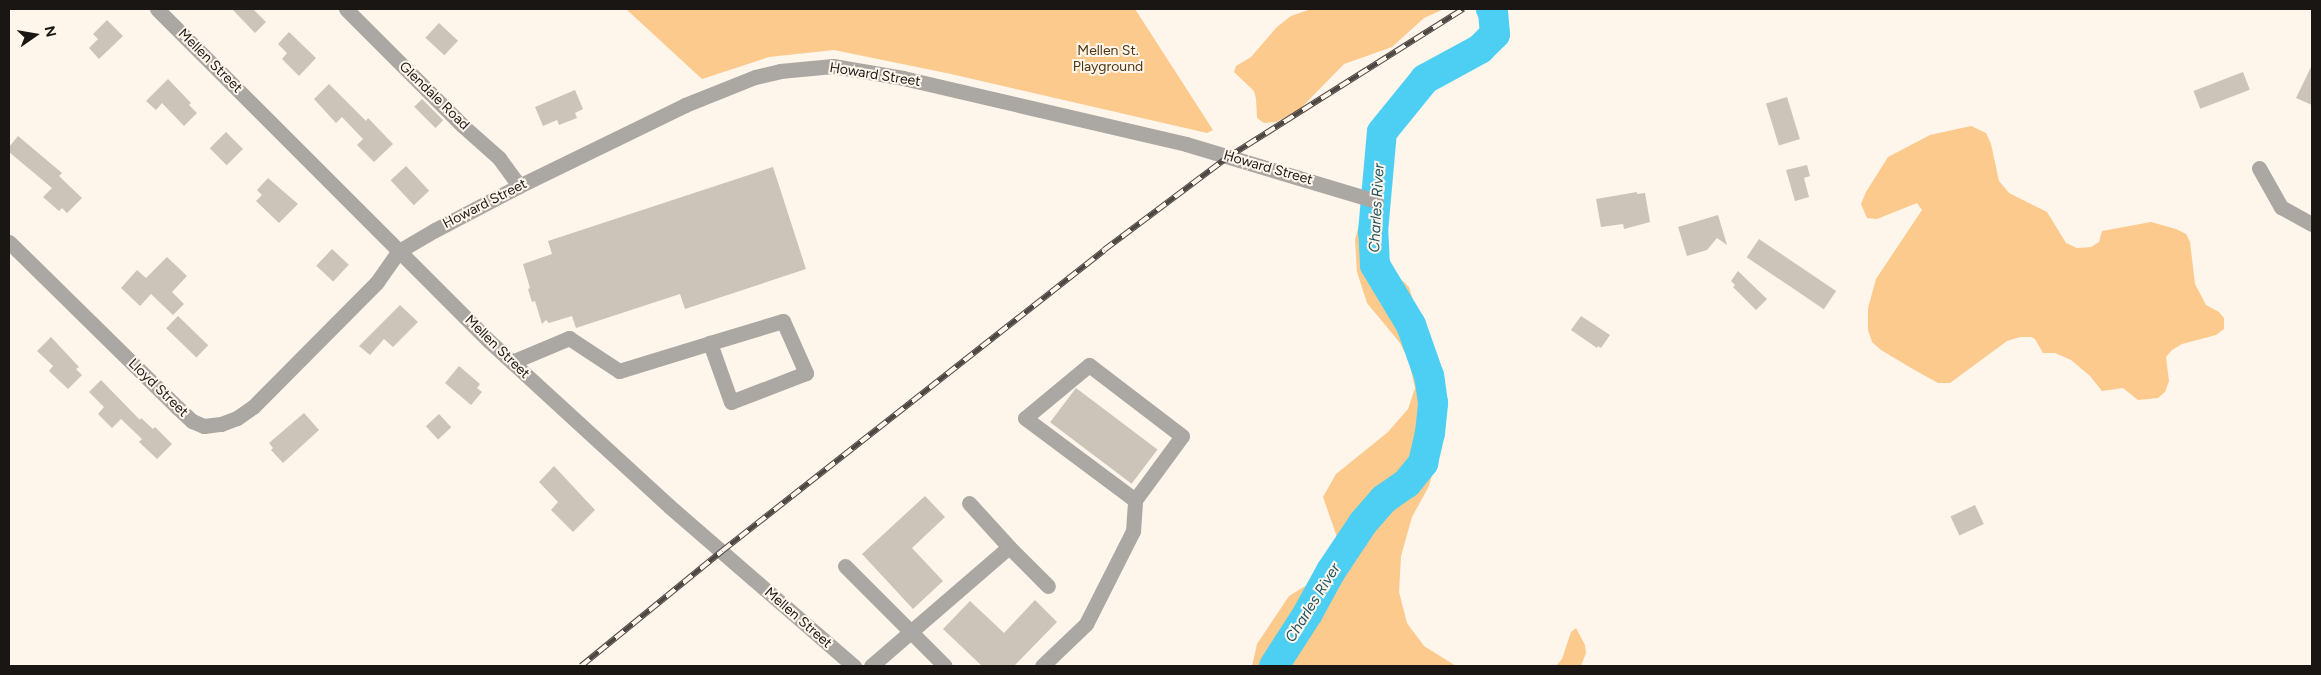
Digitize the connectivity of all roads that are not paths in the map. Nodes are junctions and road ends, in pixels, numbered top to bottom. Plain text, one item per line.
1 (157, 9) edge
2 (346, 9) edge
3 (2259, 168) dead end
4 (519, 186) junction
5 (1376, 201) dead end
6 (2312, 224) edge
7 (9, 242) edge
8 (400, 251) junction
9 (710, 343) junction
10 (512, 362) junction
11 (1135, 500) junction
12 (969, 503) dead end
13 (1009, 547) junction
14 (845, 566) dead end
15 (1048, 586) dead end
16 (910, 632) junction
17 (854, 666) edge
18 (871, 666) edge
19 (945, 666) edge
20 (1042, 666) edge

1 - 8 street, Mellen Street
2 - 4 street, Glendale Road
3 - 6 street
4 - 5 street, Howard Street
4 - 8 street, Howard Street
7 - 8 street, Lloyd Street
8 - 10 street, Mellen Street
9 - 9 street
9 - 10 street
10 - 17 street, Mellen Street
11 - 11 street
11 - 20 street
12 - 13 street
13 - 15 street
13 - 16 street
14 - 16 street
16 - 18 street
16 - 19 street

